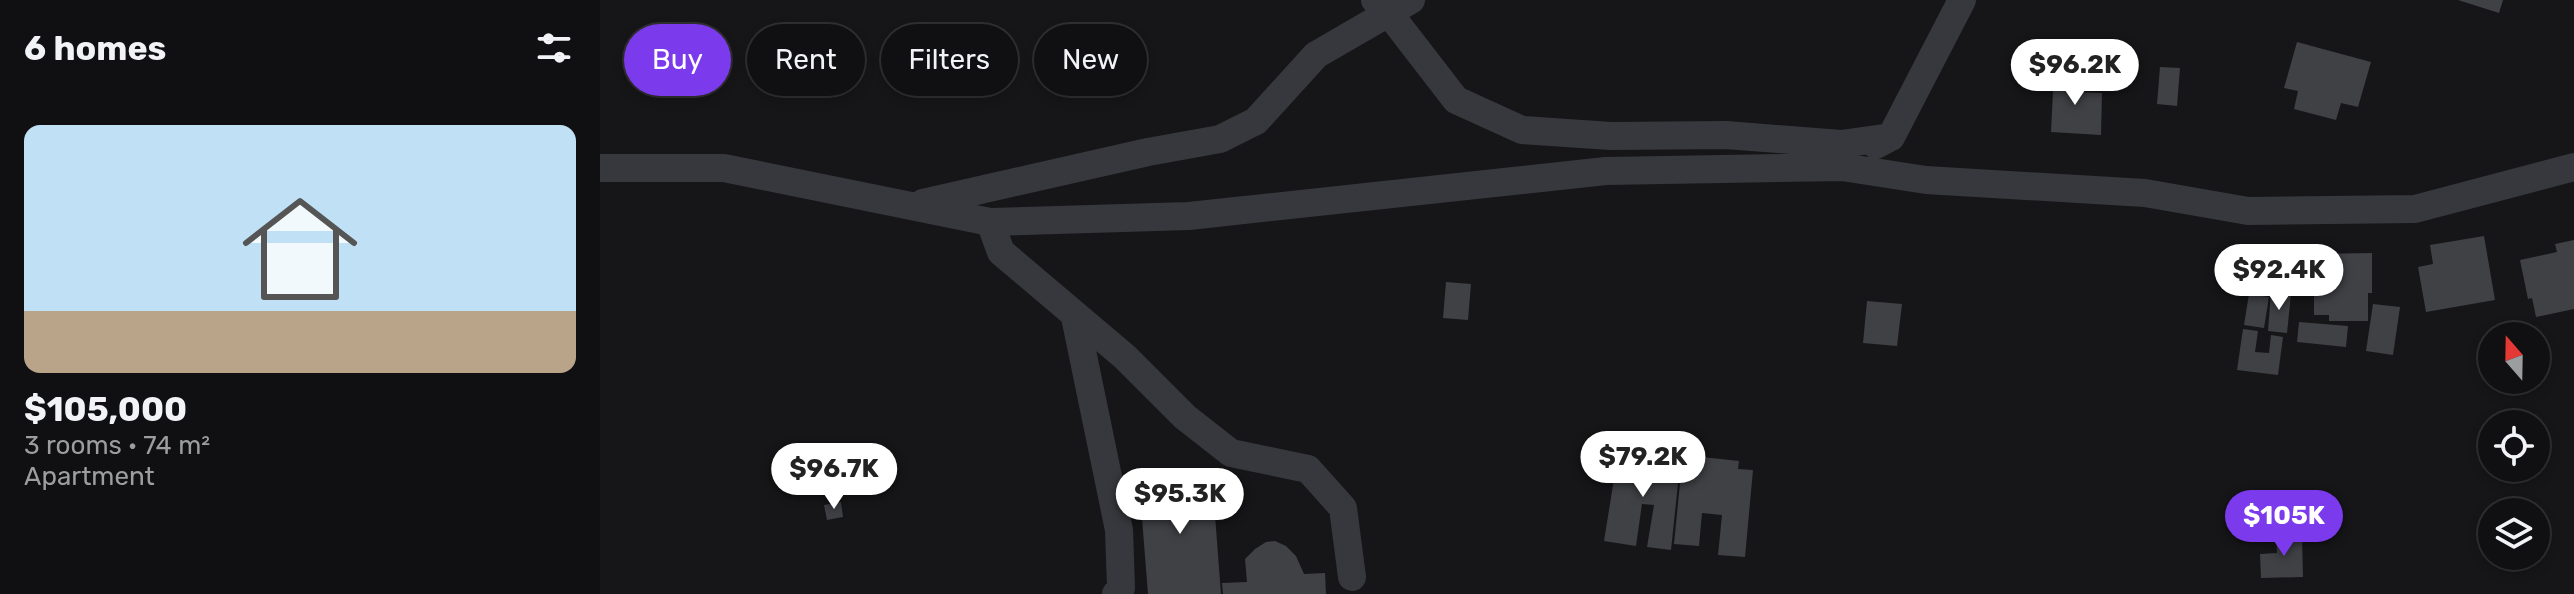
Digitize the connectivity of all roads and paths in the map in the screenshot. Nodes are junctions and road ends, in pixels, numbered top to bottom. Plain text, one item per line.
1 (1962, 0) edge
2 (1391, 4) edge
3 (1891, 137) junction
4 (1842, 167) junction
5 (2574, 167) edge
6 (600, 168) edge
7 (914, 204) junction
8 (990, 222) junction
9 (1075, 317) junction
10 (1352, 577) dead end
11 (1116, 594) edge

1 - 3 street
2 - 3 street
2 - 7 street
3 - 4 street
4 - 5 street
4 - 8 street
6 - 7 street
7 - 8 street
8 - 9 street
9 - 10 street
9 - 11 street

